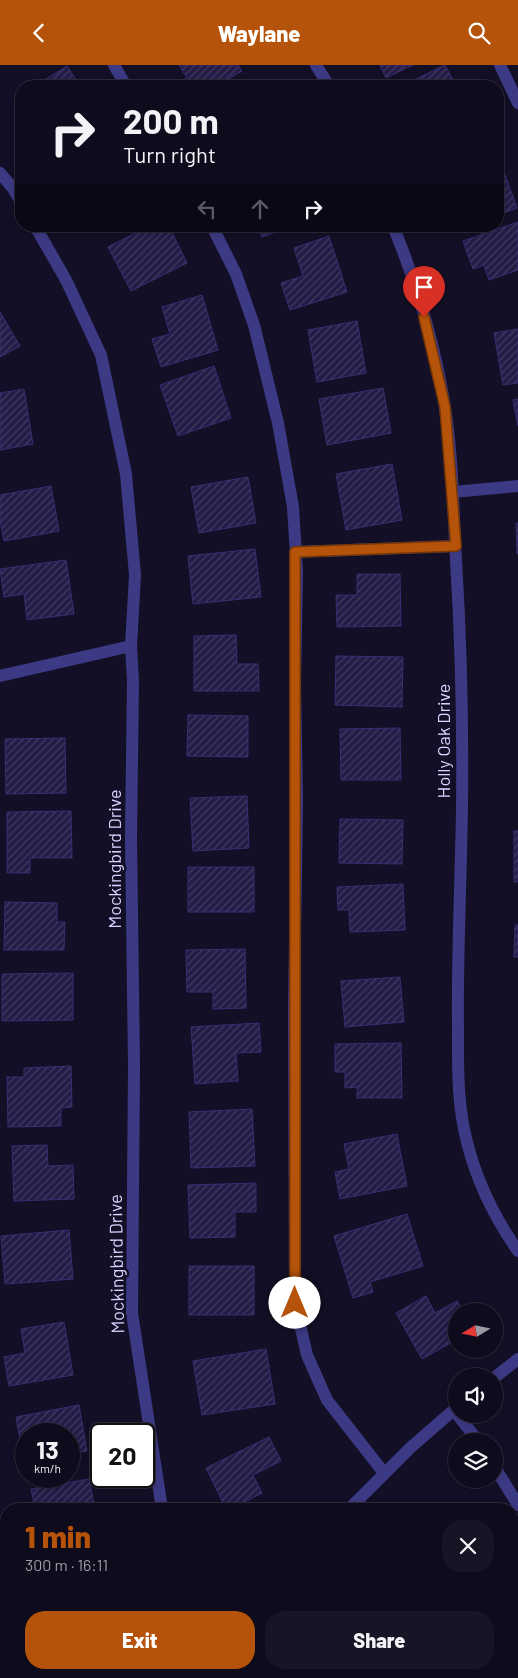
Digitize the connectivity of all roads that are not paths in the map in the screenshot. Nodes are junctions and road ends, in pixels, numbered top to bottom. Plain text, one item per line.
1 (114, 65) edge
2 (316, 65) edge
3 (500, 65) edge
4 (123, 80) edge
5 (325, 80) edge
6 (518, 103) edge
7 (0, 173) edge
8 (15, 192) edge
9 (38, 232) edge
10 (215, 232) edge
11 (396, 232) edge
12 (518, 486) edge
13 (453, 492) junction
14 (456, 546) junction
15 (295, 552) junction
16 (131, 646) junction
17 (0, 676) edge
18 (518, 1251) edge
19 (518, 1359) edge
20 (503, 1371) edge
21 (448, 1418) edge
22 (384, 1473) junction
23 (503, 1481) edge
24 (161, 1503) edge
25 (355, 1503) edge
26 (517, 1503) edge

1 - 4 street
2 - 5 street
3 - 6 street
7 - 8 street
9 - 16 street, Mockingbird Drive
10 - 15 street
11 - 13 street, Holly Oak Drive
12 - 13 street
13 - 14 street, Holly Oak Drive
14 - 15 street
14 - 18 street, Holly Oak Drive
15 - 22 street
16 - 17 street
16 - 24 street, Mockingbird Drive
19 - 20 street
21 - 22 street
22 - 25 street
23 - 26 street

